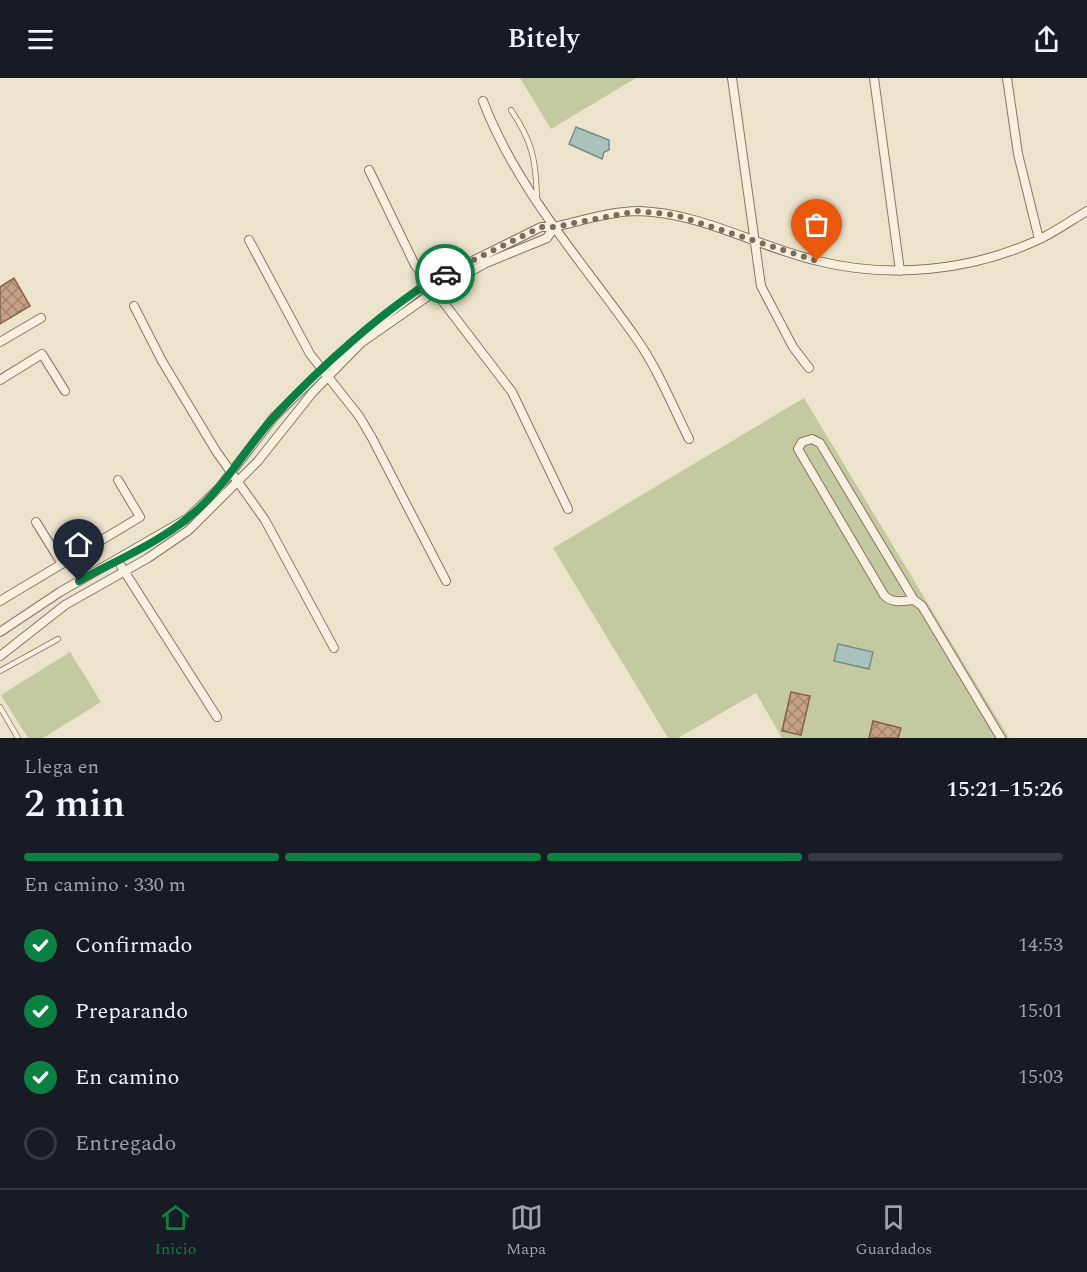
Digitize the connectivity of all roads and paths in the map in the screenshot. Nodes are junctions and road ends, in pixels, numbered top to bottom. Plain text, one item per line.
1 (732, 78) edge
2 (874, 78) edge
3 (1007, 78) edge
4 (483, 101) dead end
5 (511, 110) dead end
6 (369, 171) dead end
7 (537, 202) junction
8 (1087, 211) edge
9 (554, 227) junction
10 (1040, 239) junction
11 (249, 240) dead end
12 (756, 240) junction
13 (900, 271) junction
14 (428, 283) junction
15 (434, 292) junction
16 (134, 306) dead end
17 (40, 318) dead end
18 (0, 342) edge
19 (809, 368) dead end
20 (325, 373) junction
21 (0, 380) edge
22 (65, 391) dead end
23 (689, 439) dead end
24 (231, 472) junction
25 (118, 480) dead end
26 (237, 482) junction
27 (568, 509) dead end
28 (36, 522) dead end
29 (117, 560) junction
30 (62, 564) junction
31 (123, 570) junction
32 (446, 581) dead end
33 (914, 600) junction
34 (0, 601) edge
35 (0, 632) edge
36 (58, 639) dead end
37 (334, 648) dead end
38 (0, 656) edge
39 (0, 671) edge
40 (0, 707) edge
41 (217, 717) dead end
42 (18, 738) edge
43 (1001, 738) edge

1 - 12 street
2 - 13 street
3 - 10 street
4 - 7 street
5 - 7 lane
6 - 14 street
7 - 9 street
8 - 10 street
9 - 12 street
9 - 14 street
9 - 15 street
9 - 23 street
10 - 13 street
11 - 20 street
12 - 13 street
12 - 19 street
14 - 15 street
14 - 20 street
15 - 20 street
15 - 27 street
16 - 24 street
17 - 18 street
20 - 24 street
20 - 26 street
20 - 32 street
21 - 22 street
24 - 26 street
24 - 29 street
25 - 30 street
26 - 31 street
26 - 37 street
28 - 30 street
29 - 31 street
29 - 35 street
30 - 34 street
31 - 38 street
31 - 41 street
33 - 33 street
33 - 43 street
36 - 39 lane
40 - 42 lane

